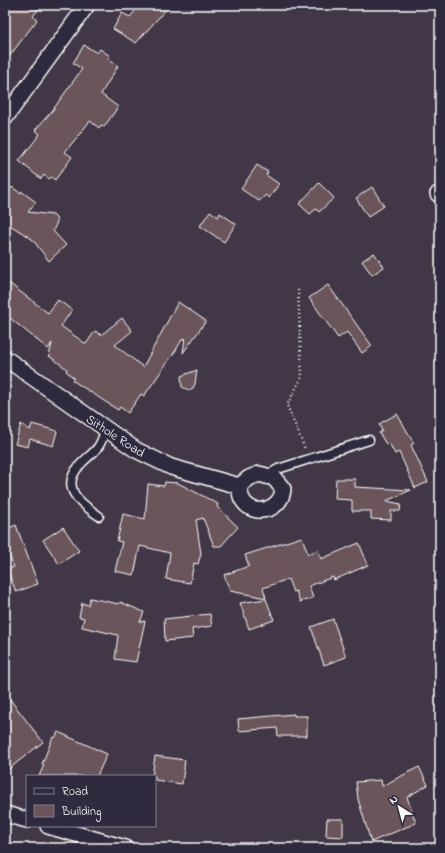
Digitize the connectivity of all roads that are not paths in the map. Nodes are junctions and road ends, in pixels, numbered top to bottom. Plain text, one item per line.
1 (87, 5) edge
2 (5, 118) edge
3 (5, 358) edge
4 (105, 430) junction
5 (369, 440) dead end
6 (268, 475) junction
7 (239, 486) junction
8 (99, 516) dead end
9 (5, 814) edge
10 (26, 820) edge
11 (52, 827) edge
12 (125, 848) edge

1 - 2 street
3 - 4 street, Sithole Road
4 - 7 street, Sithole Road
4 - 8 lane
5 - 6 lane
6 - 7 street
6 - 7 street
9 - 10 street
11 - 12 street

